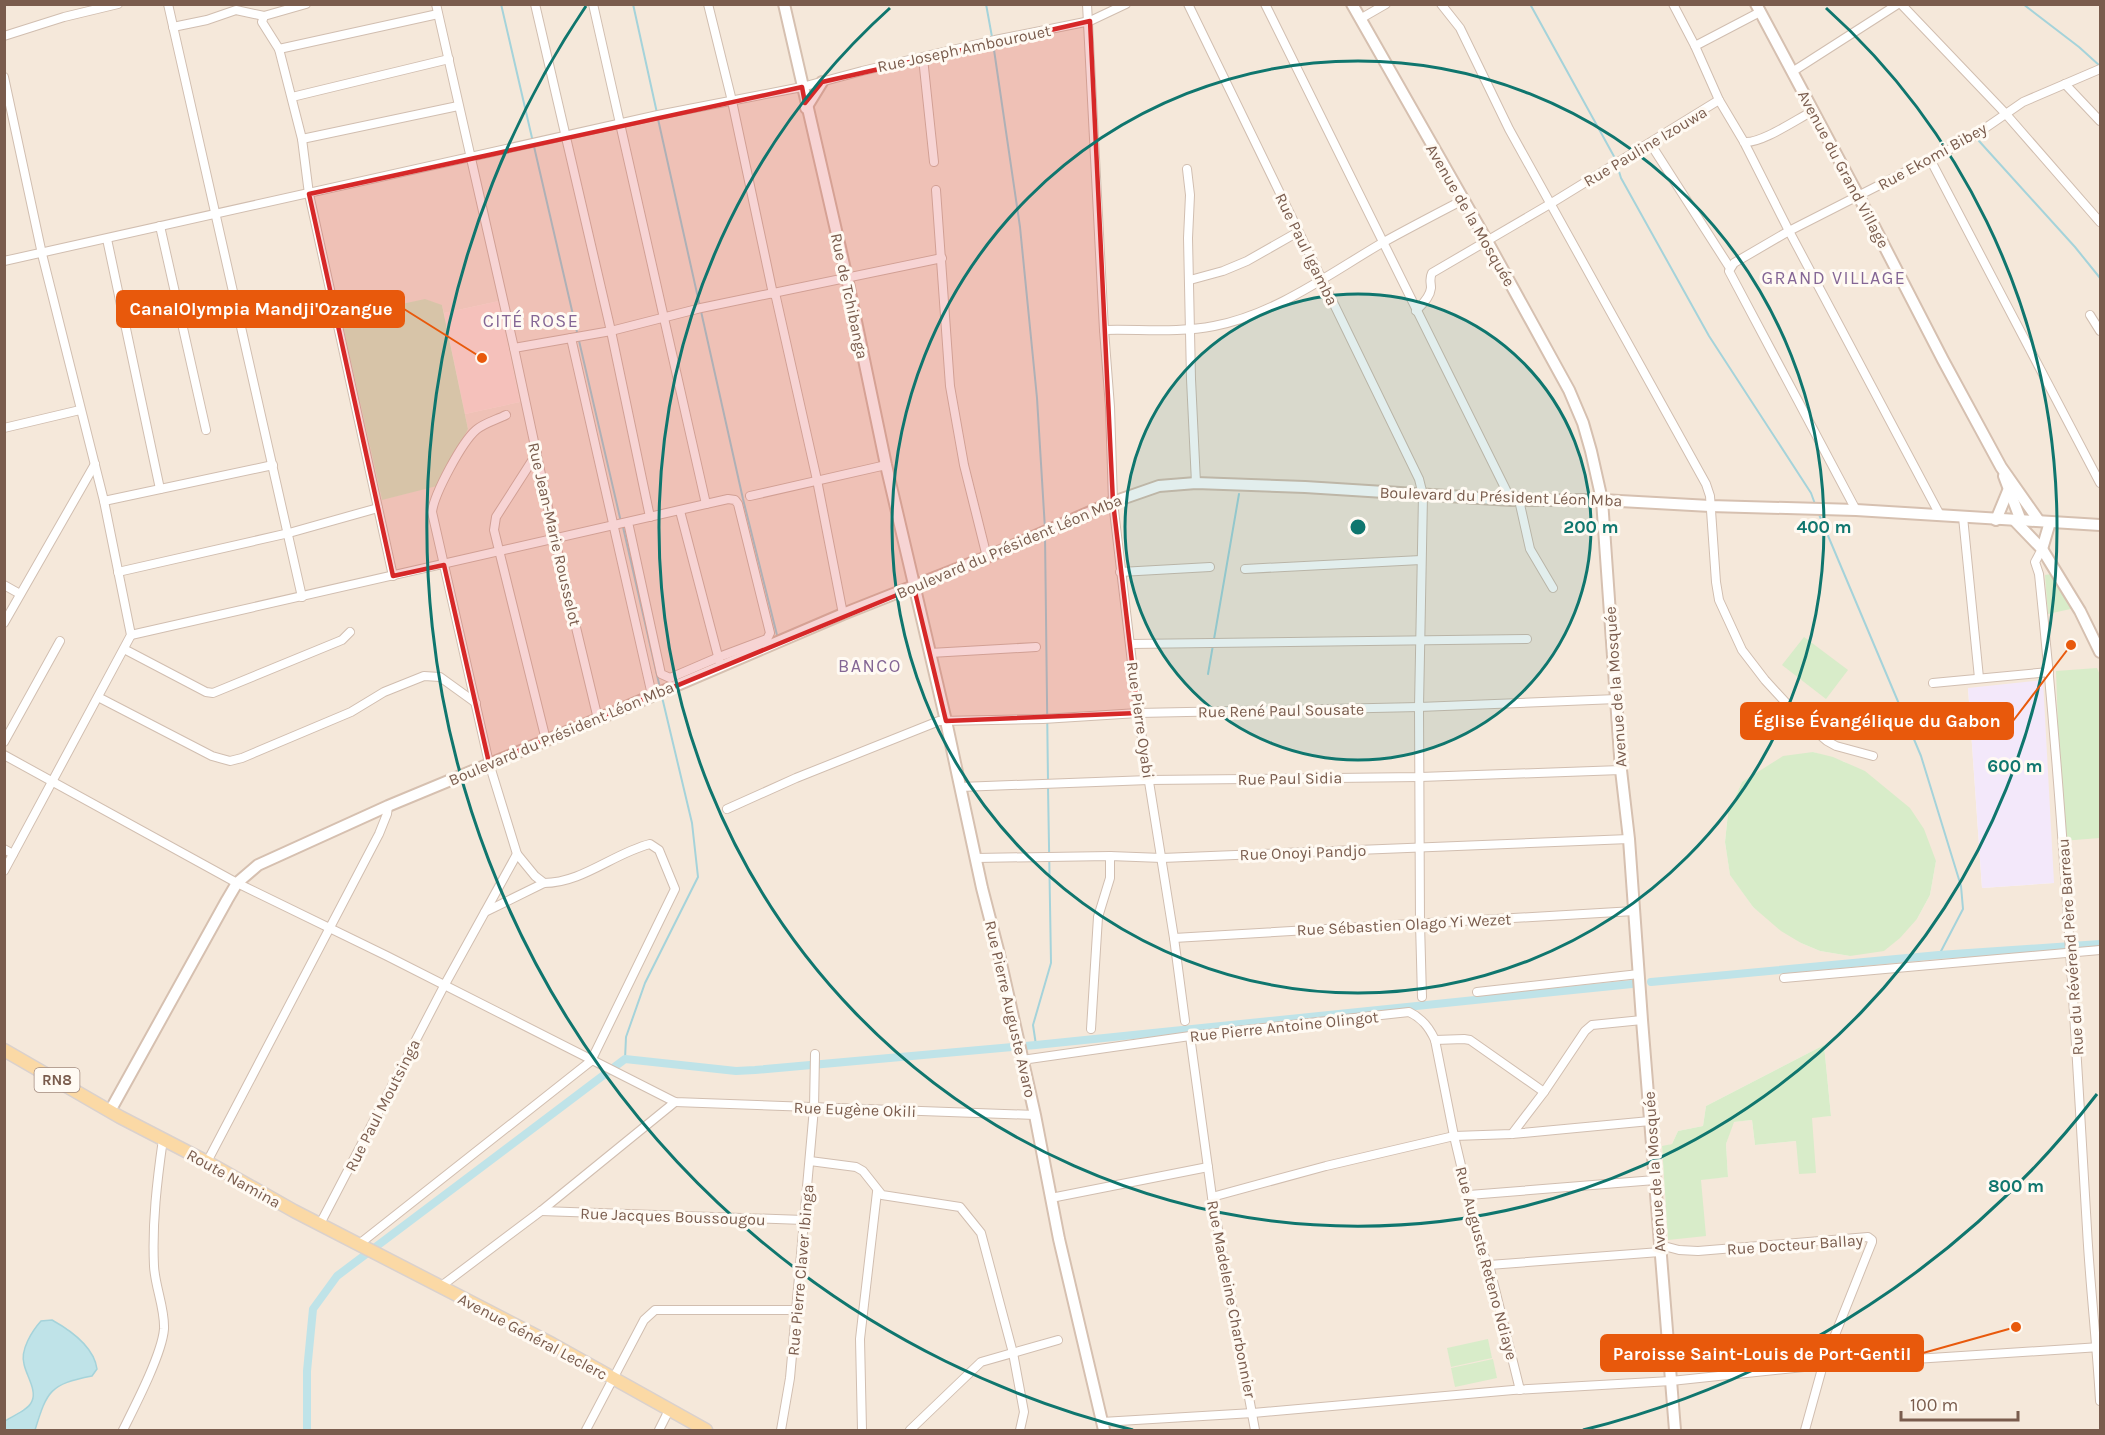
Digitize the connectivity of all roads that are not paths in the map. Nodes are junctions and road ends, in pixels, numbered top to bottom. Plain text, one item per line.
1 (118, 4) edge
2 (168, 4) edge
3 (306, 4) edge
4 (436, 4) edge
5 (535, 4) edge
6 (593, 4) edge
7 (708, 4) edge
8 (784, 4) edge
9 (1087, 4) edge
10 (1125, 4) edge
11 (1188, 4) edge
12 (1264, 4) edge
13 (1352, 4) edge
14 (1386, 4) edge
15 (1442, 4) edge
16 (1673, 4) edge
17 (1899, 4) edge
18 (1758, 8) edge
19 (438, 14) junction
20 (264, 16) junction
21 (1360, 19) junction
22 (1090, 21) junction
23 (173, 27) junction
24 (4, 36) edge
25 (1695, 46) junction
26 (279, 49) junction
27 (923, 58) junction
28 (449, 59) junction
29 (2099, 69) edge
30 (1792, 72) junction
31 (4, 77) edge
32 (822, 82) junction
33 (2065, 84) junction
34 (802, 87) junction
35 (292, 97) junction
36 (1719, 100) junction
37 (732, 101) junction
38 (458, 106) junction
39 (806, 108) junction
40 (1813, 111) junction
41 (2005, 113) junction
42 (2100, 121) edge
43 (620, 124) junction
44 (566, 136) junction
45 (302, 139) junction
46 (1744, 142) junction
47 (1650, 143) junction
48 (470, 158) junction
49 (1930, 159) junction
50 (934, 162) dead end
51 (1187, 169) dead end
52 (936, 190) dead end
53 (309, 194) junction
54 (1859, 197) junction
55 (1463, 200) junction
56 (1550, 204) junction
57 (216, 213) junction
58 (2100, 222) edge
59 (160, 226) junction
60 (1789, 231) junction
61 (1298, 232) junction
62 (107, 239) junction
63 (1487, 241) junction
64 (1382, 243) junction
65 (42, 254) junction
66 (942, 258) junction
67 (4, 261) edge
68 (1730, 268) junction
69 (847, 278) junction
70 (1190, 280) junction
71 (1322, 281) junction
72 (774, 293) junction
73 (1416, 311) junction
74 (2091, 315) dead end
75 (664, 319) junction
76 (1191, 329) junction
77 (1104, 330) junction
78 (611, 331) junction
79 (2100, 331) edge
80 (575, 337) junction
81 (514, 348) junction
82 (80, 410) junction
83 (506, 415) dead end
84 (4, 428) edge
85 (206, 430) dead end
86 (537, 453) junction
87 (94, 464) junction
88 (273, 465) junction
89 (886, 465) junction
90 (2001, 467) junction
91 (817, 480) junction
92 (1196, 483) junction
93 (2100, 483) edge
94 (160, 489) junction
95 (2008, 491) junction
96 (1423, 495) junction
97 (750, 496) dead end
98 (1515, 500) junction
99 (1602, 500) junction
100 (104, 501) junction
101 (1113, 502) junction
102 (706, 504) junction
103 (1710, 506) junction
104 (378, 508) junction
105 (1856, 510) junction
106 (680, 511) junction
107 (1940, 515) junction
108 (650, 517) junction
109 (1963, 517) junction
110 (1996, 520) junction
111 (2018, 521) junction
112 (2044, 522) junction
113 (620, 523) junction
114 (2100, 525) edge
115 (289, 533) junction
116 (555, 540) junction
117 (2042, 549) junction
118 (499, 552) junction
119 (987, 557) junction
120 (1421, 560) junction
121 (444, 565) junction
122 (1210, 567) dead end
123 (1245, 569) dead end
124 (118, 572) junction
125 (1120, 572) junction
126 (393, 576) junction
127 (4, 585) edge
128 (914, 588) junction
129 (1553, 588) dead end
130 (20, 594) junction
131 (302, 597) junction
132 (843, 614) junction
133 (4, 623) edge
134 (350, 632) dead end
135 (131, 635) junction
136 (1527, 639) dead end
137 (1421, 640) junction
138 (60, 641) dead end
139 (1130, 644) junction
140 (1036, 647) dead end
141 (124, 649) junction
142 (2100, 652) edge
143 (930, 653) junction
144 (719, 661) junction
145 (2049, 672) junction
146 (1979, 678) junction
147 (1933, 683) dead end
148 (656, 693) junction
149 (98, 697) junction
150 (1617, 699) junction
151 (476, 703) junction
152 (1419, 707) junction
153 (1138, 713) junction
154 (598, 719) junction
155 (946, 721) junction
156 (546, 740) junction
157 (4, 742) edge
158 (4, 755) edge
159 (1873, 756) dead end
160 (489, 763) junction
161 (1621, 770) junction
162 (1420, 777) junction
163 (1149, 780) junction
164 (54, 782) junction
165 (960, 787) junction
166 (388, 806) junction
167 (727, 809) dead end
168 (1629, 839) junction
169 (1420, 847) junction
170 (4, 849) edge
171 (14, 854) junction
172 (516, 854) junction
173 (1110, 856) junction
174 (976, 858) junction
175 (1162, 858) junction
176 (4, 871) edge
177 (237, 883) junction
178 (544, 883) junction
179 (1634, 910) junction
180 (485, 912) junction
181 (1419, 923) junction
182 (330, 928) junction
183 (1174, 939) junction
184 (2100, 950) edge
185 (2070, 951) junction
186 (1640, 976) junction
187 (1784, 978) dead end
188 (444, 986) junction
189 (1477, 992) dead end
190 (1422, 997) dead end
191 (1642, 1020) junction
192 (1185, 1021) dead end
193 (1091, 1029) dead end
194 (1190, 1036) junction
195 (1435, 1040) junction
196 (4, 1050) edge
197 (815, 1054) dead end
198 (1021, 1056) junction
199 (591, 1060) junction
200 (1544, 1092) junction
201 (675, 1102) junction
202 (814, 1108) junction
203 (110, 1111) junction
204 (1035, 1115) junction
205 (1650, 1121) junction
206 (1512, 1134) junction
207 (1454, 1136) junction
208 (163, 1138) junction
209 (810, 1161) junction
210 (207, 1162) junction
211 (1208, 1167) junction
212 (1655, 1180) junction
213 (877, 1192) junction
214 (1469, 1195) junction
215 (1212, 1197) junction
216 (1051, 1198) junction
217 (541, 1211) junction
218 (804, 1220) junction
219 (320, 1224) junction
220 (360, 1246) junction
221 (1660, 1248) junction
222 (1489, 1265) junction
223 (440, 1287) junction
224 (795, 1310) junction
225 (1058, 1340) dead end
226 (2099, 1347) edge
227 (1013, 1353) junction
228 (1823, 1365) junction
229 (612, 1377) junction
230 (1671, 1381) junction
231 (1520, 1390) junction
232 (2100, 1401) edge
233 (669, 1410) junction
234 (1253, 1413) junction
235 (1103, 1426) edge
236 (123, 1431) edge
237 (586, 1431) edge
238 (659, 1431) edge
239 (706, 1431) edge
240 (781, 1431) edge
241 (862, 1431) edge
242 (910, 1431) edge
243 (1020, 1431) edge
244 (1255, 1431) edge
245 (1675, 1431) edge
246 (1804, 1431) edge

1 - 24 street
2 - 23 street
3 - 20 street
4 - 19 street, Rue Jean-Marie Rousselot
5 - 44 street
6 - 43 street
7 - 37 street
8 - 34 street, Rue de Tchibanga
9 - 22 street, Rue Pierre Oyabi
10 - 22 street, Rue Joseph Ambourouet
11 - 61 street, Rue Paul Igamba
12 - 64 street
13 - 21 street, Avenue de la Mosquée
14 - 21 street
15 - 56 street
16 - 25 street, Rue Pauline Izouwa
17 - 30 street
17 - 41 street
18 - 25 street
18 - 30 street, Avenue du Grand Village
19 - 26 street
19 - 28 street, Rue Jean-Marie Rousselot
20 - 23 street
20 - 26 street
21 - 55 street, Avenue de la Mosquée
22 - 27 street, Rue Joseph Ambourouet
22 - 77 street, Rue Pierre Oyabi
23 - 57 street
25 - 36 street, Rue Pauline Izouwa
26 - 35 street
27 - 32 street, Rue Joseph Ambourouet
27 - 50 street
28 - 35 street
28 - 38 street, Rue Jean-Marie Rousselot
29 - 33 street, Rue Ekomi Bibey
30 - 40 street, Avenue du Grand Village
31 - 65 street
32 - 34 street, Rue Joseph Ambourouet
32 - 39 street
33 - 41 street, Rue Ekomi Bibey
33 - 42 street
34 - 37 street, Rue Joseph Ambourouet
34 - 39 street, Rue de Tchibanga
35 - 45 street
36 - 46 street
36 - 47 street, Rue Pauline Izouwa
37 - 43 street, Rue Joseph Ambourouet
37 - 72 street
38 - 45 street
38 - 48 street, Rue Jean-Marie Rousselot
39 - 69 street, Rue de Tchibanga
40 - 46 street
40 - 54 street, Avenue du Grand Village
41 - 49 street, Rue Ekomi Bibey
41 - 58 street
43 - 44 street, Rue Joseph Ambourouet
43 - 75 street
44 - 48 street, Rue Joseph Ambourouet
44 - 78 street
45 - 53 street
46 - 60 street
47 - 56 street, Rue Pauline Izouwa
47 - 68 street
48 - 53 street, Rue Joseph Ambourouet
48 - 81 street, Rue Jean-Marie Rousselot
49 - 54 street, Rue Ekomi Bibey
49 - 93 street
51 - 70 street
52 - 66 street
53 - 57 street, Rue Joseph Ambourouet
53 - 104 street
54 - 60 street, Rue Ekomi Bibey
54 - 90 street, Avenue du Grand Village
55 - 63 street, Avenue de la Mosquée
55 - 64 street
56 - 63 street, Rue Pauline Izouwa
56 - 103 street
57 - 59 street, Rue Joseph Ambourouet
57 - 88 street
59 - 62 street, Rue Joseph Ambourouet
59 - 85 street
60 - 68 street, Rue Ekomi Bibey
60 - 107 street
61 - 70 street
61 - 71 street, Rue Paul Igamba
62 - 65 street, Rue Joseph Ambourouet
62 - 94 street
63 - 73 street, Rue Pauline Izouwa
63 - 99 street, Avenue de la Mosquée
64 - 71 street
64 - 73 street
65 - 67 street, Rue Joseph Ambourouet
65 - 82 street
66 - 69 street
66 - 119 street
68 - 105 street
69 - 72 street
69 - 89 street, Rue de Tchibanga
70 - 76 street
71 - 76 street
71 - 96 street, Rue Paul Igamba
72 - 75 street
72 - 91 street
73 - 98 street
74 - 79 street
75 - 78 street
75 - 102 street
76 - 77 street
76 - 92 street
77 - 101 street, Rue Pierre Oyabi
78 - 80 street
78 - 108 street
80 - 81 street
80 - 113 street
81 - 86 street, Rue Jean-Marie Rousselot
82 - 84 street
82 - 87 street
83 - 121 street
86 - 116 street, Rue Jean-Marie Rousselot
86 - 118 street
87 - 100 street
87 - 130 street
88 - 94 street
88 - 115 street
89 - 91 street
89 - 128 street, Rue de Tchibanga
90 - 95 street
90 - 112 street, Avenue du Grand Village
91 - 97 street
91 - 132 street
92 - 96 street, Boulevard du Président Léon Mba
92 - 101 street, Boulevard du Président Léon Mba
94 - 100 street
95 - 110 street
95 - 111 street
96 - 98 street, Boulevard du Président Léon Mba
96 - 120 street
98 - 99 street, Boulevard du Président Léon Mba
98 - 129 street
99 - 103 street, Boulevard du Président Léon Mba
99 - 150 street, Avenue de la Mosquée
100 - 124 street
101 - 119 street, Boulevard du Président Léon Mba
101 - 125 street, Rue Pierre Oyabi
102 - 106 street
102 - 144 street
103 - 105 street, Boulevard du Président Léon Mba
103 - 159 street
104 - 115 street
104 - 126 street
105 - 107 street, Boulevard du Président Léon Mba
106 - 108 street
106 - 144 street
107 - 109 street, Boulevard du Président Léon Mba
108 - 113 street
109 - 110 street, Boulevard du Président Léon Mba
109 - 146 street
110 - 111 street, Boulevard du Président Léon Mba
111 - 112 street, Boulevard du Président Léon Mba
111 - 117 street
112 - 114 street, Boulevard du Président Léon Mba
112 - 117 street
113 - 116 street
113 - 144 street
113 - 148 street
115 - 124 street
115 - 131 street
116 - 118 street
116 - 154 street, Rue Jean-Marie Rousselot
117 - 142 street
117 - 145 street, Rue du Révérend Père Barreau
118 - 121 street
118 - 156 street
119 - 128 street, Boulevard du Président Léon Mba
120 - 123 street
120 - 137 street
121 - 126 street
121 - 151 street
122 - 125 street
124 - 135 street
125 - 139 street, Rue Pierre Oyabi
126 - 131 street
127 - 130 street
128 - 132 street, Boulevard du Président Léon Mba
128 - 143 street, Rue Pierre Auguste Avaro
130 - 133 street
131 - 135 street
132 - 144 street, Boulevard du Président Léon Mba
134 - 141 street
135 - 141 street
136 - 137 street
137 - 139 street
137 - 152 street
138 - 157 street
139 - 153 street, Rue Pierre Oyabi
140 - 143 street
141 - 149 street
143 - 155 street, Rue Pierre Auguste Avaro
144 - 148 street, Boulevard du Président Léon Mba
145 - 146 street
145 - 185 street, Rue du Révérend Père Barreau
146 - 147 street
148 - 154 street, Boulevard du Président Léon Mba
149 - 151 street
149 - 164 street
150 - 152 street, Rue René Paul Sousate
150 - 161 street, Avenue de la Mosquée
151 - 160 street
152 - 153 street, Rue René Paul Sousate
152 - 162 street
153 - 155 street, Rue René Paul Sousate
153 - 163 street, Rue Pierre Oyabi
154 - 156 street, Boulevard du Président Léon Mba
155 - 165 street, Rue Pierre Auguste Avaro
155 - 167 street, Rue René Paul Sousate
156 - 160 street, Boulevard du Président Léon Mba
158 - 164 street
160 - 166 street, Boulevard du Président Léon Mba
160 - 172 street
161 - 162 street, Rue Paul Sidia
161 - 168 street, Avenue de la Mosquée
162 - 163 street, Rue Paul Sidia
162 - 169 street
163 - 165 street, Rue Paul Sidia
163 - 175 street, Rue Pierre Oyabi
164 - 171 street
164 - 177 street
165 - 174 street, Rue Pierre Auguste Avaro
166 - 177 street, Boulevard du Président Léon Mba
166 - 182 street
168 - 169 street, Rue Onoyi Pandjo
168 - 179 street, Avenue de la Mosquée
169 - 175 street, Rue Onoyi Pandjo
169 - 181 street
170 - 171 street
171 - 176 street
172 - 178 street
172 - 180 street, Rue Paul Moutsinga
173 - 174 street, Rue Onoyi Pandjo
173 - 175 street, Rue Onoyi Pandjo
173 - 193 street
174 - 198 street, Rue Pierre Auguste Avaro
175 - 183 street, Rue Pierre Oyabi
177 - 182 street
177 - 203 street, Boulevard du Président Léon Mba
178 - 180 street
178 - 199 street
179 - 181 street, Rue Sébastien Olago Yi Wezet
179 - 186 street, Avenue de la Mosquée
180 - 188 street, Rue Paul Moutsinga
181 - 183 street, Rue Sébastien Olago Yi Wezet
181 - 190 street
182 - 188 street
182 - 210 street
183 - 192 street, Rue Pierre Oyabi
184 - 185 street
185 - 187 street
185 - 226 street, Rue du Révérend Père Barreau
186 - 189 street
186 - 191 street, Avenue de la Mosquée
188 - 199 street
188 - 219 street, Rue Paul Moutsinga
191 - 200 street
191 - 205 street, Avenue de la Mosquée
194 - 195 street, Rue Pierre Antoine Olingot
194 - 198 street, Rue Pierre Antoine Olingot
194 - 211 street, Rue Madeleine Charbonnier
195 - 200 street
195 - 207 street, Rue Pierre Antoine Olingot
196 - 203 main road, RN8
197 - 202 street, Rue Pierre Claver Ibinga
198 - 204 street, Rue Pierre Auguste Avaro
199 - 201 street
199 - 220 street
200 - 206 street
201 - 202 street, Rue Eugène Okili
201 - 217 street
202 - 204 street, Rue Eugène Okili
202 - 209 street, Rue Pierre Claver Ibinga
203 - 208 main road, Route Namina
204 - 216 street, Rue Pierre Auguste Avaro
205 - 206 street
205 - 212 street, Avenue de la Mosquée
206 - 207 street
207 - 214 street, Rue Auguste Reteno Ndiaye
207 - 215 street
208 - 210 main road, Route Namina
208 - 236 street
209 - 213 street
209 - 218 street, Rue Pierre Claver Ibinga
210 - 219 main road, Route Namina
211 - 215 street, Rue Madeleine Charbonnier
211 - 216 street
212 - 214 street
212 - 221 street, Avenue de la Mosquée
213 - 227 street
213 - 241 street
214 - 222 street, Rue Auguste Reteno Ndiaye
215 - 234 street, Rue Madeleine Charbonnier
216 - 235 street, Rue Pierre Auguste Avaro
217 - 218 street, Rue Jacques Boussougou
217 - 223 street
218 - 224 street, Rue Pierre Claver Ibinga
219 - 220 main road, Route Namina
220 - 223 main road, Avenue Général Leclerc
221 - 222 street
221 - 228 street, Rue Docteur Ballay
221 - 230 street, Avenue de la Mosquée
222 - 231 street, Rue Auguste Reteno Ndiaye
223 - 229 main road, Avenue Général Leclerc
224 - 229 street
224 - 240 street, Rue Pierre Claver Ibinga
225 - 227 street
226 - 228 street
226 - 232 street, Rue du Révérend Père Barreau
227 - 242 street
227 - 243 street
228 - 230 street
228 - 246 street, Rue Docteur Ballay
229 - 233 main road, Avenue Général Leclerc
229 - 237 street
230 - 231 street
230 - 245 street, Avenue de la Mosquée
231 - 234 street
233 - 238 street
233 - 239 main road, Avenue Général Leclerc
234 - 235 street
234 - 244 street, Rue Madeleine Charbonnier

